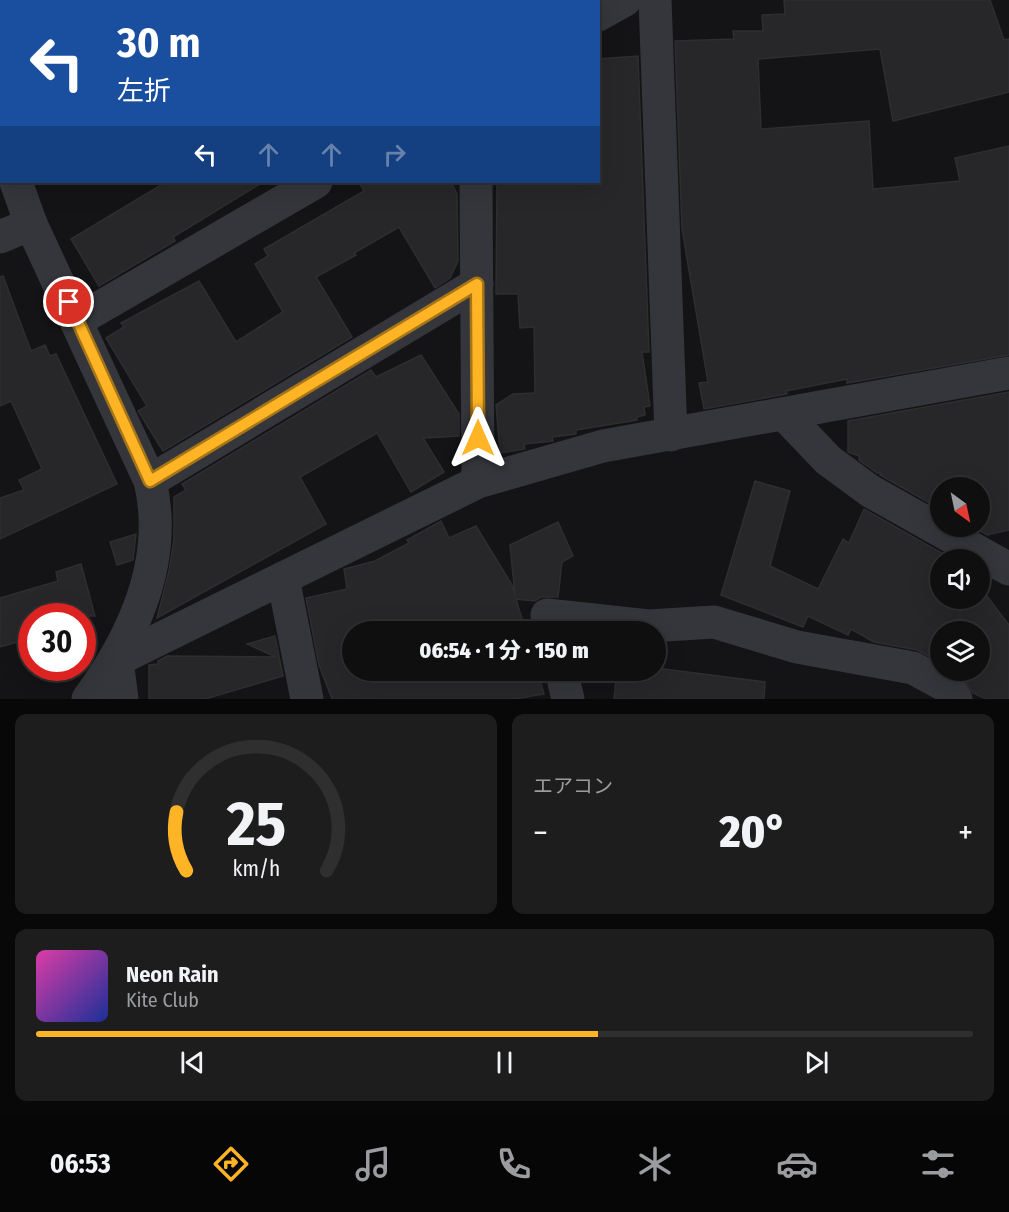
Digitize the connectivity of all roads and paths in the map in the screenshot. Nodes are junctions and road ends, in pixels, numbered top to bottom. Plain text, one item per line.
1 (625, 0) edge
2 (654, 0) edge
3 (600, 14) edge
4 (16, 183) edge
5 (314, 183) edge
6 (476, 183) edge
7 (31, 224) junction
8 (0, 237) edge
9 (477, 284) junction
10 (78, 320) junction
11 (1009, 373) edge
12 (784, 414) junction
13 (671, 435) junction
14 (150, 481) junction
15 (478, 482) junction
16 (1009, 569) edge
17 (283, 578) junction
18 (548, 621) edge
19 (603, 621) edge
20 (666, 625) edge
21 (117, 660) junction
22 (564, 681) edge
23 (88, 699) edge
24 (122, 699) edge
25 (308, 699) edge
26 (568, 699) edge
27 (956, 699) edge

1 - 3 street
2 - 13 street
4 - 7 street
5 - 10 street
6 - 9 street
7 - 8 street
7 - 10 street
9 - 14 street
9 - 15 street
10 - 14 street
11 - 12 street
12 - 13 street
12 - 16 street
13 - 15 street
14 - 21 street
15 - 17 street
17 - 21 street
17 - 25 street
18 - 19 street
20 - 27 street
21 - 23 street
21 - 24 street
22 - 26 street

